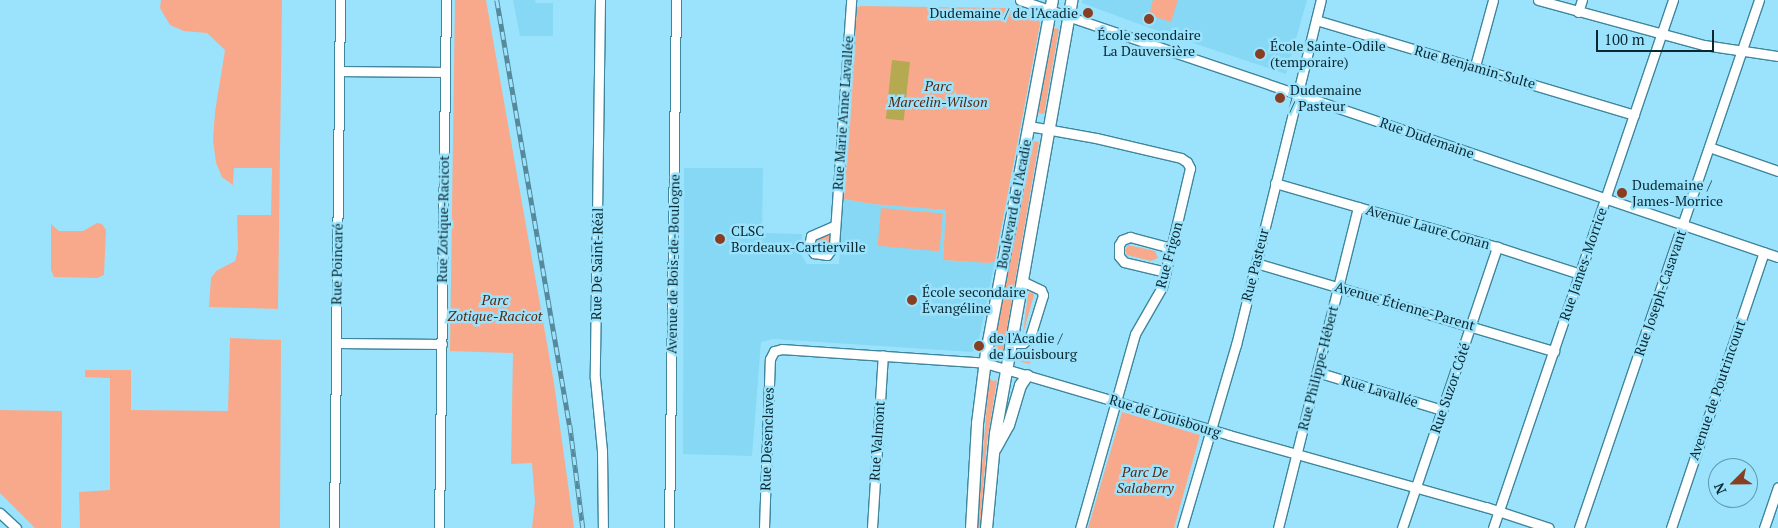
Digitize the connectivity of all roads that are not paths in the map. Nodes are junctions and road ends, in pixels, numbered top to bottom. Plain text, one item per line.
1 (340, 0) edge
2 (446, 0) edge
3 (600, 0) edge
4 (676, 0) edge
5 (851, 0) edge
6 (1020, 0) edge
7 (1070, 0) edge
8 (1321, 0) edge
9 (1493, 0) edge
10 (1538, 0) edge
11 (1582, 0) edge
12 (1673, 0) edge
13 (1759, 0) edge
14 (1051, 5) edge
15 (1578, 12) junction
16 (1068, 16) junction
17 (1316, 20) junction
18 (1662, 35) junction
19 (1741, 52) junction
20 (1778, 56) edge
21 (1474, 66) junction
22 (340, 71) junction
23 (445, 72) junction
24 (1297, 94) junction
25 (1634, 115) junction
26 (1029, 126) junction
27 (1048, 129) junction
28 (1709, 148) junction
29 (1778, 171) edge
30 (1275, 184) junction
31 (1606, 198) junction
32 (1358, 207) junction
33 (1684, 225) junction
34 (834, 226) dead end
35 (1497, 247) junction
36 (1171, 248) junction
37 (1764, 252) junction
38 (1778, 257) edge
39 (1256, 262) junction
40 (1166, 272) junction
41 (1580, 274) junction
42 (1022, 281) junction
43 (1338, 286) junction
44 (1472, 325) junction
45 (1011, 342) junction
46 (337, 343) junction
47 (442, 344) junction
48 (774, 351) joint
49 (1554, 351) junction
50 (883, 354) junction
51 (985, 363) junction
52 (1006, 369) junction
53 (1317, 372) junction
54 (1027, 375) junction
55 (1116, 401) junction
56 (1442, 410) junction
57 (1211, 429) junction
58 (1297, 453) junction
59 (992, 454) junction
60 (1415, 487) junction
61 (1778, 487) edge
62 (1499, 511) junction
63 (0, 513) edge
64 (16, 528) edge
65 (334, 528) edge
66 (439, 528) edge
67 (603, 528) edge
68 (669, 528) edge
69 (764, 528) edge
70 (872, 528) edge
71 (970, 528) edge
72 (986, 528) edge
73 (1080, 528) edge
74 (1182, 528) edge
75 (1278, 528) edge
76 (1402, 528) edge
77 (1493, 528) edge
78 (1549, 528) edge
79 (1579, 528) edge
80 (1671, 528) edge
81 (1764, 528) edge

1 - 22 street, Rue Poincaré
2 - 23 street, Rue Zotique-Racicot
3 - 67 street, Rue De Saint-Réal
4 - 68 street, Avenue de Bois-de-Boulogne
5 - 34 street, Rue Marie Anne Lavallée
6 - 14 street, Rue Dudemaine
7 - 16 main road, Boulevard de l'Acadie
8 - 17 street, Rue Pasteur
9 - 21 street
10 - 15 street
11 - 15 street
12 - 18 street, Rue James-Morrice
13 - 19 street, Rue Joseph-Casavant
14 - 16 street, Rue Dudemaine
14 - 26 main road, Boulevard de l'Acadie
15 - 18 street
16 - 24 street, Rue Dudemaine
16 - 27 main road, Boulevard de l'Acadie
17 - 21 street, Rue Benjamin-Sulte
17 - 24 street, Rue Pasteur
18 - 19 street
18 - 25 street, Rue James-Morrice
19 - 20 street
19 - 28 street, Rue Joseph-Casavant
21 - 25 street, Rue Benjamin-Sulte
22 - 23 street
22 - 46 street, Rue Poincaré
23 - 47 street, Rue Zotique-Racicot
24 - 30 street, Rue Pasteur
24 - 31 street, Rue Dudemaine
25 - 31 street, Rue James-Morrice
26 - 27 street, Rue Frigon
26 - 51 main road, Boulevard de l'Acadie
27 - 36 street, Rue Frigon
27 - 42 main road, Boulevard de l'Acadie
28 - 29 street
28 - 33 street, Rue Joseph-Casavant
30 - 32 street, Avenue Laure Conan
30 - 39 street, Rue Pasteur
31 - 33 street, Rue Dudemaine
31 - 41 street, Rue James-Morrice
32 - 35 street, Avenue Laure Conan
32 - 43 street, Rue Philippe-Hébert
33 - 37 street, Rue Dudemaine
33 - 79 street, Rue Joseph-Casavant
35 - 41 street, Avenue Laure Conan
35 - 44 street, Rue Suzor Côté
36 - 40 street, Rue Frigon
36 - 40 street
37 - 38 street, Rue Dudemaine
37 - 80 street, Avenue de Poutrincourt
39 - 43 street, Avenue Étienne-Parent
39 - 57 street, Rue Pasteur
40 - 55 street, Rue Frigon
41 - 49 street, Rue James-Morrice
42 - 45 main road, Boulevard de l'Acadie
42 - 45 street, Boulevard de l'Acadie
43 - 44 street, Avenue Étienne-Parent
43 - 53 street, Rue Philippe-Hébert
44 - 49 street, Avenue Étienne-Parent
44 - 56 street, Rue Suzor Côté
45 - 52 main road, Boulevard de l'Acadie
46 - 47 street
46 - 65 street, Rue Poincaré
47 - 66 street, Rue Zotique-Racicot
48 - 50 street, Rue de Louisbourg
48 - 69 street, Rue Desenclaves
49 - 62 street, Rue James-Morrice
50 - 51 street, Rue de Louisbourg
50 - 70 street, Rue Valmont
51 - 52 street, Rue de Louisbourg
51 - 71 main road, Boulevard de l'Acadie
52 - 54 street, Rue de Louisbourg
52 - 59 main road, Boulevard de l'Acadie
53 - 56 street, Rue Lavallée
53 - 58 street, Rue Philippe-Hébert
54 - 55 street, Rue de Louisbourg
54 - 59 main road
55 - 57 street, Rue de Louisbourg
55 - 73 street, Rue Frigon
56 - 60 street, Rue Suzor Côté
57 - 58 street, Rue de Louisbourg
57 - 74 street, Rue Pasteur
58 - 60 street, Rue de Louisbourg
58 - 75 street, Rue Philippe-Hébert
59 - 72 main road, Boulevard de l'Acadie
60 - 62 street, Rue de Louisbourg
60 - 76 street, Rue Suzor Côté
61 - 81 street
62 - 77 street, Rue James-Morrice
62 - 78 street, Rue de Louisbourg
63 - 64 street

